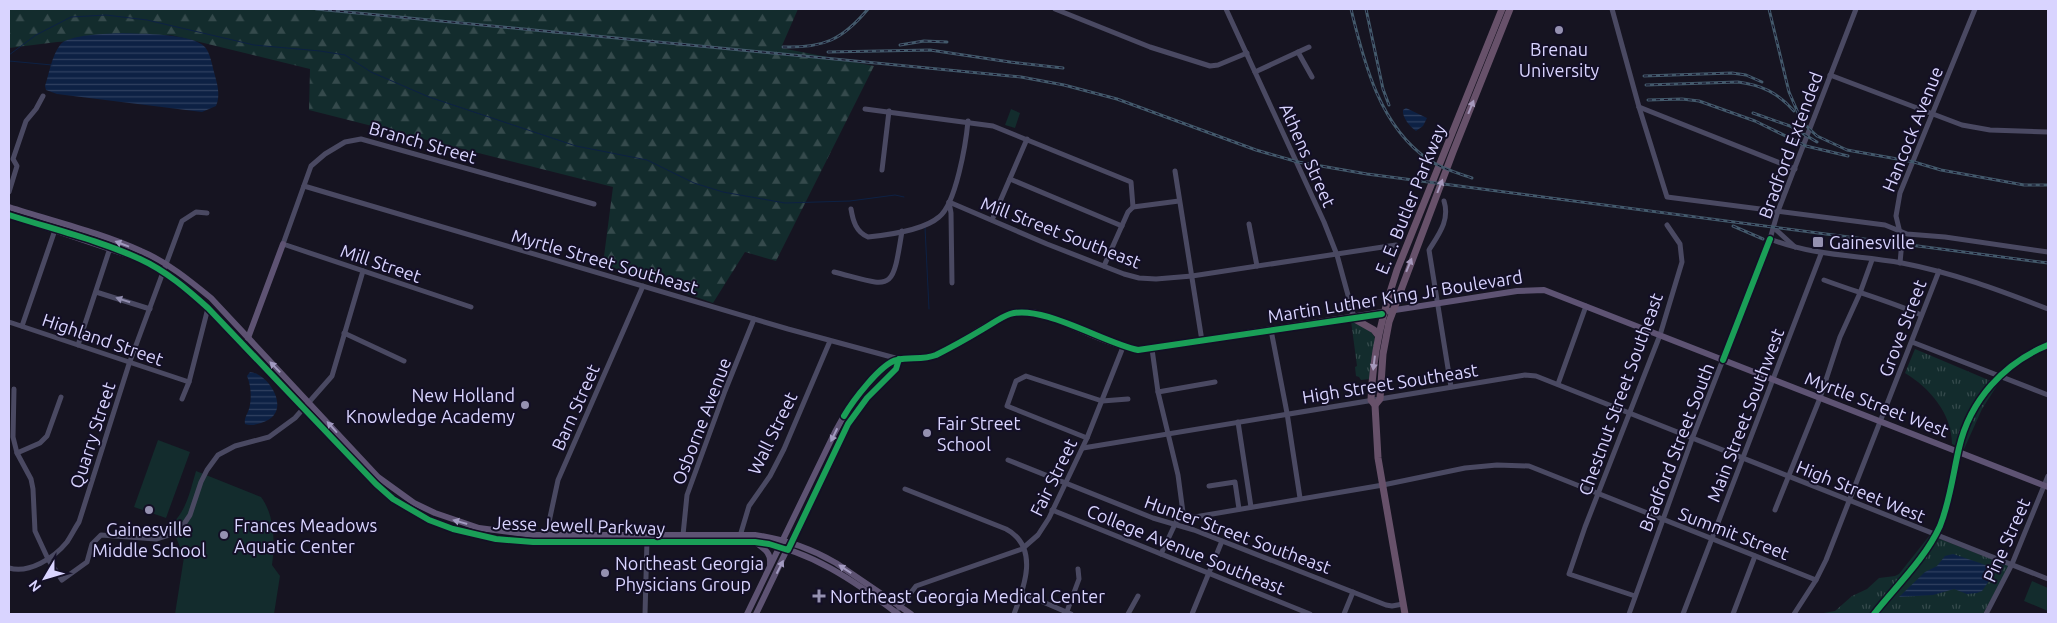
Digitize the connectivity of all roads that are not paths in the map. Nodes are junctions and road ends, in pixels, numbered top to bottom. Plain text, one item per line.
1 (1055, 9) edge
2 (1226, 9) edge
3 (1502, 9) edge
4 (1510, 9) edge
5 (1612, 9) edge
6 (1856, 9) edge
7 (1975, 9) edge
8 (1310, 48) dead end
9 (1298, 52) junction
10 (1247, 54) junction
11 (1255, 72) junction
12 (1830, 75) junction
13 (1312, 77) dead end
14 (43, 96) dead end
15 (1639, 107) junction
16 (865, 109) dead end
17 (889, 112) junction
18 (1932, 115) junction
19 (968, 121) junction
20 (2048, 132) edge
21 (1027, 139) junction
22 (1449, 151) junction
23 (1795, 169) junction
24 (882, 170) dead end
25 (1175, 171) dead end
26 (1010, 179) junction
27 (304, 186) junction
28 (9, 192) edge
29 (1178, 201) junction
30 (1444, 201) dead end
31 (949, 202) junction
32 (594, 204) dead end
33 (9, 207) edge
34 (1133, 207) junction
35 (851, 209) dead end
36 (1778, 212) junction
37 (207, 213) dead end
38 (9, 215) edge
39 (992, 220) junction
40 (1249, 224) dead end
41 (1667, 225) dead end
42 (1122, 226) junction
43 (1773, 227) junction
44 (55, 230) junction
45 (1900, 230) junction
46 (902, 231) junction
47 (1770, 239) junction
48 (283, 244) junction
49 (1396, 245) dead end
50 (110, 248) junction
51 (1798, 249) junction
52 (2048, 252) edge
53 (1821, 254) junction
54 (1337, 255) junction
55 (1872, 260) junction
56 (1900, 263) junction
57 (166, 264) junction
58 (1104, 266) junction
59 (1257, 266) junction
60 (363, 271) junction
61 (1939, 271) junction
62 (163, 272) junction
63 (834, 272) dead end
64 (1192, 276) junction
65 (1824, 280) dead end
66 (952, 283) dead end
67 (643, 286) junction
68 (1750, 290) joint
69 (96, 292) junction
70 (1860, 293) junction
71 (1437, 304) junction
72 (1586, 306) junction
73 (471, 307) dead end
74 (208, 308) junction
75 (150, 309) junction
76 (2048, 309) edge
77 (1393, 312) junction
78 (1382, 314) junction
79 (1920, 315) junction
80 (1352, 317) junction
81 (754, 319) junction
82 (9, 322) edge
83 (22, 326) junction
84 (1271, 330) junction
85 (344, 333) junction
86 (1378, 334) junction
87 (1660, 335) junction
88 (248, 338) junction
89 (830, 341) junction
90 (1202, 341) junction
91 (1912, 342) junction
92 (78, 345) junction
93 (1123, 347) junction
94 (1152, 349) junction
95 (899, 359) junction
96 (1723, 360) junction
97 (404, 361) dead end
98 (129, 364) junction
99 (1773, 379) junction
100 (189, 382) junction
101 (1215, 382) dead end
102 (1558, 384) junction
103 (1450, 387) junction
104 (12, 392) edge
105 (1158, 392) junction
106 (2048, 395) edge
107 (61, 397) dead end
108 (1820, 398) junction
109 (182, 399) dead end
110 (1128, 399) dead end
111 (1102, 401) junction
112 (1375, 401) junction
113 (309, 402) junction
114 (303, 408) junction
115 (1287, 413) junction
116 (1629, 414) junction
117 (1880, 421) junction
118 (1238, 422) junction
119 (1168, 433) junction
120 (1088, 438) junction
121 (1692, 439) junction
122 (1083, 448) junction
123 (17, 452) junction
124 (1742, 459) junction
125 (1008, 460) dead end
126 (1788, 476) junction
127 (2048, 476) edge
128 (1065, 482) junction
129 (1383, 485) junction
130 (1209, 486) dead end
131 (2046, 486) edge
132 (906, 489) dead end
133 (1598, 494) junction
134 (1300, 498) junction
135 (1849, 501) junction
136 (1251, 507) junction
137 (1239, 509) junction
138 (1052, 510) junction
139 (1775, 510) dead end
140 (1184, 518) junction
141 (1662, 519) junction
142 (1174, 523) junction
143 (1185, 527) junction
144 (647, 535) junction
145 (682, 535) junction
146 (740, 536) junction
147 (545, 538) junction
148 (1711, 539) junction
149 (783, 540) junction
150 (1222, 541) junction
151 (755, 542) junction
152 (792, 542) junction
153 (647, 543) junction
154 (780, 548) junction
155 (1022, 548) junction
156 (788, 550) junction
157 (1161, 554) junction
158 (1755, 556) junction
159 (48, 559) junction
160 (2012, 564) junction
161 (9, 568) edge
162 (1078, 569) dead end
163 (769, 570) junction
164 (1208, 574) junction
165 (1816, 580) junction
166 (2048, 580) edge
167 (1353, 592) junction
168 (1022, 593) junction
169 (1138, 596) dead end
170 (1635, 596) junction
171 (1403, 604) junction
172 (900, 606) junction
173 (645, 614) edge
174 (747, 614) edge
175 (756, 614) edge
176 (896, 614) edge
177 (911, 614) edge
178 (1014, 614) edge
179 (1068, 614) edge
180 (1128, 614) edge
181 (1192, 614) edge
182 (1310, 614) edge
183 (1344, 614) edge
184 (1405, 614) edge
185 (1629, 614) edge
186 (1683, 614) edge
187 (1733, 614) edge
188 (1794, 614) edge
189 (1986, 614) edge

1 - 10 street
2 - 10 street, Athens Street
3 - 22 highway, E. E. Butler Parkway
22 -> 4 highway, E. E. Butler Parkway
5 - 15 street
6 - 12 street, Bradford Extended
7 - 18 street, Hancock Avenue
8 - 9 street
9 - 11 street
9 - 13 street
10 - 11 street, Athens Street
11 - 54 street, Athens Street
12 - 18 street
12 - 23 street, Bradford Extended
14 - 28 street
15 - 23 street
15 - 36 street
16 - 17 street
17 - 19 street
17 - 24 street
18 - 20 street
18 - 45 street, Hancock Avenue
19 - 21 street
19 - 31 street
21 - 26 street
21 - 34 street
77 -> 22 highway, E. E. Butler Parkway
22 - 78 highway, E. E. Butler Parkway
23 - 36 street, Bradford Extended
25 - 29 street
26 - 39 street
26 - 42 street
27 - 32 street, Branch Street
27 - 48 street, Branch Street
27 - 67 street, Myrtle Street Southeast
29 - 34 street
29 - 64 street
30 - 71 street
31 - 39 street, Mill Street Southeast
31 - 46 street
31 - 66 street
57 -> 33 main road, Jesse Jewell Parkway
34 - 42 street
35 - 46 street
36 - 43 street, Bradford Extended
36 - 45 street
37 - 57 street, Quarry Street
38 - 44 main road, Jesse Jewell Parkway
39 - 58 street, Mill Street Southeast
40 - 59 street
41 - 87 street, Chestnut Street Southeast
42 - 58 street
43 - 47 street, Bradford Extended
43 - 51 street
44 - 50 main road, Jesse Jewell Parkway
44 - 83 street
45 - 52 street
45 - 56 street, Hancock Avenue
46 - 63 street
47 - 51 street
47 - 68 street, Bradford Extended
48 - 60 street, Mill Street
48 - 88 main road, Branch Street
49 - 54 street, Mill Street Southeast
50 - 62 main road, Jesse Jewell Parkway
50 - 69 street
51 - 53 street
53 - 55 street
53 - 99 street, Main Street Southwest
54 - 59 street, Mill Street Southeast
54 - 80 street, Athens Street
55 - 56 street
55 - 70 street
56 - 61 street
57 - 62 street, Quarry Street
57 - 88 main road, Jesse Jewell Parkway
58 - 64 street, Mill Street Southeast
59 - 64 street, Mill Street Southeast
60 - 73 street, Mill Street
60 - 85 street
61 - 76 street
61 - 79 street, Grove Street
62 - 74 main road, Jesse Jewell Parkway
62 - 75 street, Quarry Street
64 - 90 street
65 - 70 street
67 - 81 street, Myrtle Street Southeast
67 - 147 street, Barn Street
68 - 96 street, Bradford Street South
75 -> 69 street
69 - 92 street
70 - 79 street
70 - 108 street
71 - 72 main road, Martin Luther King Jr Boulevard
71 - 77 main road, Martin Luther King Jr Boulevard
71 - 103 street
72 - 87 main road, Martin Luther King Jr Boulevard
72 - 102 street
74 - 100 street
74 - 114 main road, Jesse Jewell Parkway
75 - 98 street, Quarry Street
77 - 78 main road, Martin Luther King Jr Boulevard
77 - 112 highway, E. E. Butler Parkway
78 - 80 main road, Martin Luther King Jr Boulevard
78 - 86 highway, E. E. Butler Parkway
79 - 91 street, Grove Street
80 - 84 main road, Martin Luther King Jr Boulevard
80 - 86 highway
81 - 89 street, Myrtle Street Southeast
81 - 145 street, Osborne Avenue
82 - 83 street, Highland Street
83 - 92 street, Highland Street
84 - 90 main road, Martin Luther King Jr Boulevard
84 - 115 street
85 - 97 street
85 - 113 street
86 -> 112 highway, E. E. Butler Parkway
87 - 96 main road, Martin Luther King Jr Boulevard
87 - 116 street, Chestnut Street Southeast
113 -> 88 main road, Jesse Jewell Parkway
89 - 95 street, Myrtle Street Southeast
89 - 146 street, Wall Street
90 - 94 main road, Martin Luther King Jr Boulevard
91 - 106 street
91 - 117 street, Grove Street
92 - 98 street, Highland Street
93 - 94 main road, Martin Luther King Jr Boulevard
93 - 95 main road, Martin Luther King Jr Boulevard
93 - 111 street, Fair Street
94 - 105 street
95 -> 149 main road
95 - 152 main road
96 - 99 main road, Myrtle Street West
96 - 121 street, Bradford Street South
98 - 100 street, Highland Street
98 - 159 street, Quarry Street
99 - 108 main road, Myrtle Street West
99 - 124 street, Main Street Southwest
100 - 109 street
101 - 105 street
102 - 103 street, High Street Southeast
102 - 116 street, High Street Southeast
103 - 112 street, High Street Southeast
104 - 123 street
105 - 119 street
107 - 123 street
108 - 117 main road, Myrtle Street West
108 - 126 street
110 - 111 street
111 - 120 street, Fair Street
111 - 120 street
112 - 115 street, High Street Southeast
112 - 129 highway, E. E. Butler Parkway
113 - 114 street
147 -> 113 main road, Jesse Jewell Parkway
114 - 147 main road, Jesse Jewell Parkway
114 - 159 street
115 - 118 street, High Street Southeast
115 - 134 street
116 - 121 street, High Street Southeast
116 - 133 street, Chestnut Street Southeast
117 - 131 main road, Myrtle Street West
117 - 135 street, Grove Street
118 - 119 street, High Street Southeast
118 - 136 street
119 - 122 street, High Street Southeast
119 - 140 street
120 - 122 street, Fair Street
121 - 124 street, High Street West
121 - 141 street, Bradford Street South
122 - 128 street, Fair Street
123 - 159 street
124 - 126 street, High Street West
124 - 148 street, Main Street Southwest
125 - 128 street, Hunter Street Southeast
126 - 135 street, High Street West
126 - 139 street
127 - 131 street, Pine Street
128 - 138 street, Fair Street
128 - 142 street, Hunter Street Southeast
129 - 133 street, Summit Street
129 - 134 street, Summit Street
129 - 171 highway, E. E. Butler Parkway
130 - 137 street
131 - 160 street, Pine Street
132 - 155 street
133 - 141 street, Summit Street
133 - 170 street, Chestnut Street Southeast
134 - 136 street, Summit Street
135 - 160 street, High Street West
135 - 165 street, Grove Street
136 - 137 street, Summit Street
137 - 140 street, Summit Street
138 - 155 street, Fair Street
138 - 157 street, College Avenue Southeast
140 - 142 street, Summit Street
140 - 143 street
141 - 148 street, Summit Street
141 - 170 street, Bradford Street South
142 - 143 street, Hunter Street Southeast
142 - 157 street
143 - 150 street, Hunter Street Southeast
144 - 145 main road, Jesse Jewell Parkway
144 - 147 main road, Jesse Jewell Parkway
144 - 153 street
145 - 146 main road, Jesse Jewell Parkway
146 - 149 main road, Jesse Jewell Parkway
147 - 153 main road, Jesse Jewell Parkway
148 - 158 street, Summit Street
148 - 186 street, Main Street Southwest
149 - 152 main road, Jesse Jewell Parkway
149 - 154 main road
150 - 164 street
150 - 167 street, Hunter Street Southeast
151 - 153 main road, Jesse Jewell Parkway
151 - 154 main road, Jesse Jewell Parkway
151 - 163 main road
152 - 156 main road
172 -> 152 main road, Jesse Jewell Parkway
153 - 173 street
154 - 156 main road, Jesse Jewell Parkway
154 - 163 main road
155 - 168 street
155 - 172 street
175 -> 156 main road
156 - 176 main road, Jesse Jewell Parkway
157 - 164 street, College Avenue Southeast
158 - 165 street, Summit Street
158 - 187 street
159 - 161 street, Quarry Street
160 - 166 street, High Street West
160 - 189 street, Pine Street
162 - 179 street
163 - 174 main road
164 - 181 street
164 - 182 street, College Avenue Southeast
165 - 188 street, Grove Street
167 - 171 street, Hunter Street Southeast
167 - 183 street
168 - 178 street
168 - 179 street
169 - 180 street
170 - 185 street, Bradford Street South
171 - 184 highway, E. E. Butler Parkway
172 - 176 street
172 - 177 main road, Jesse Jewell Parkway

